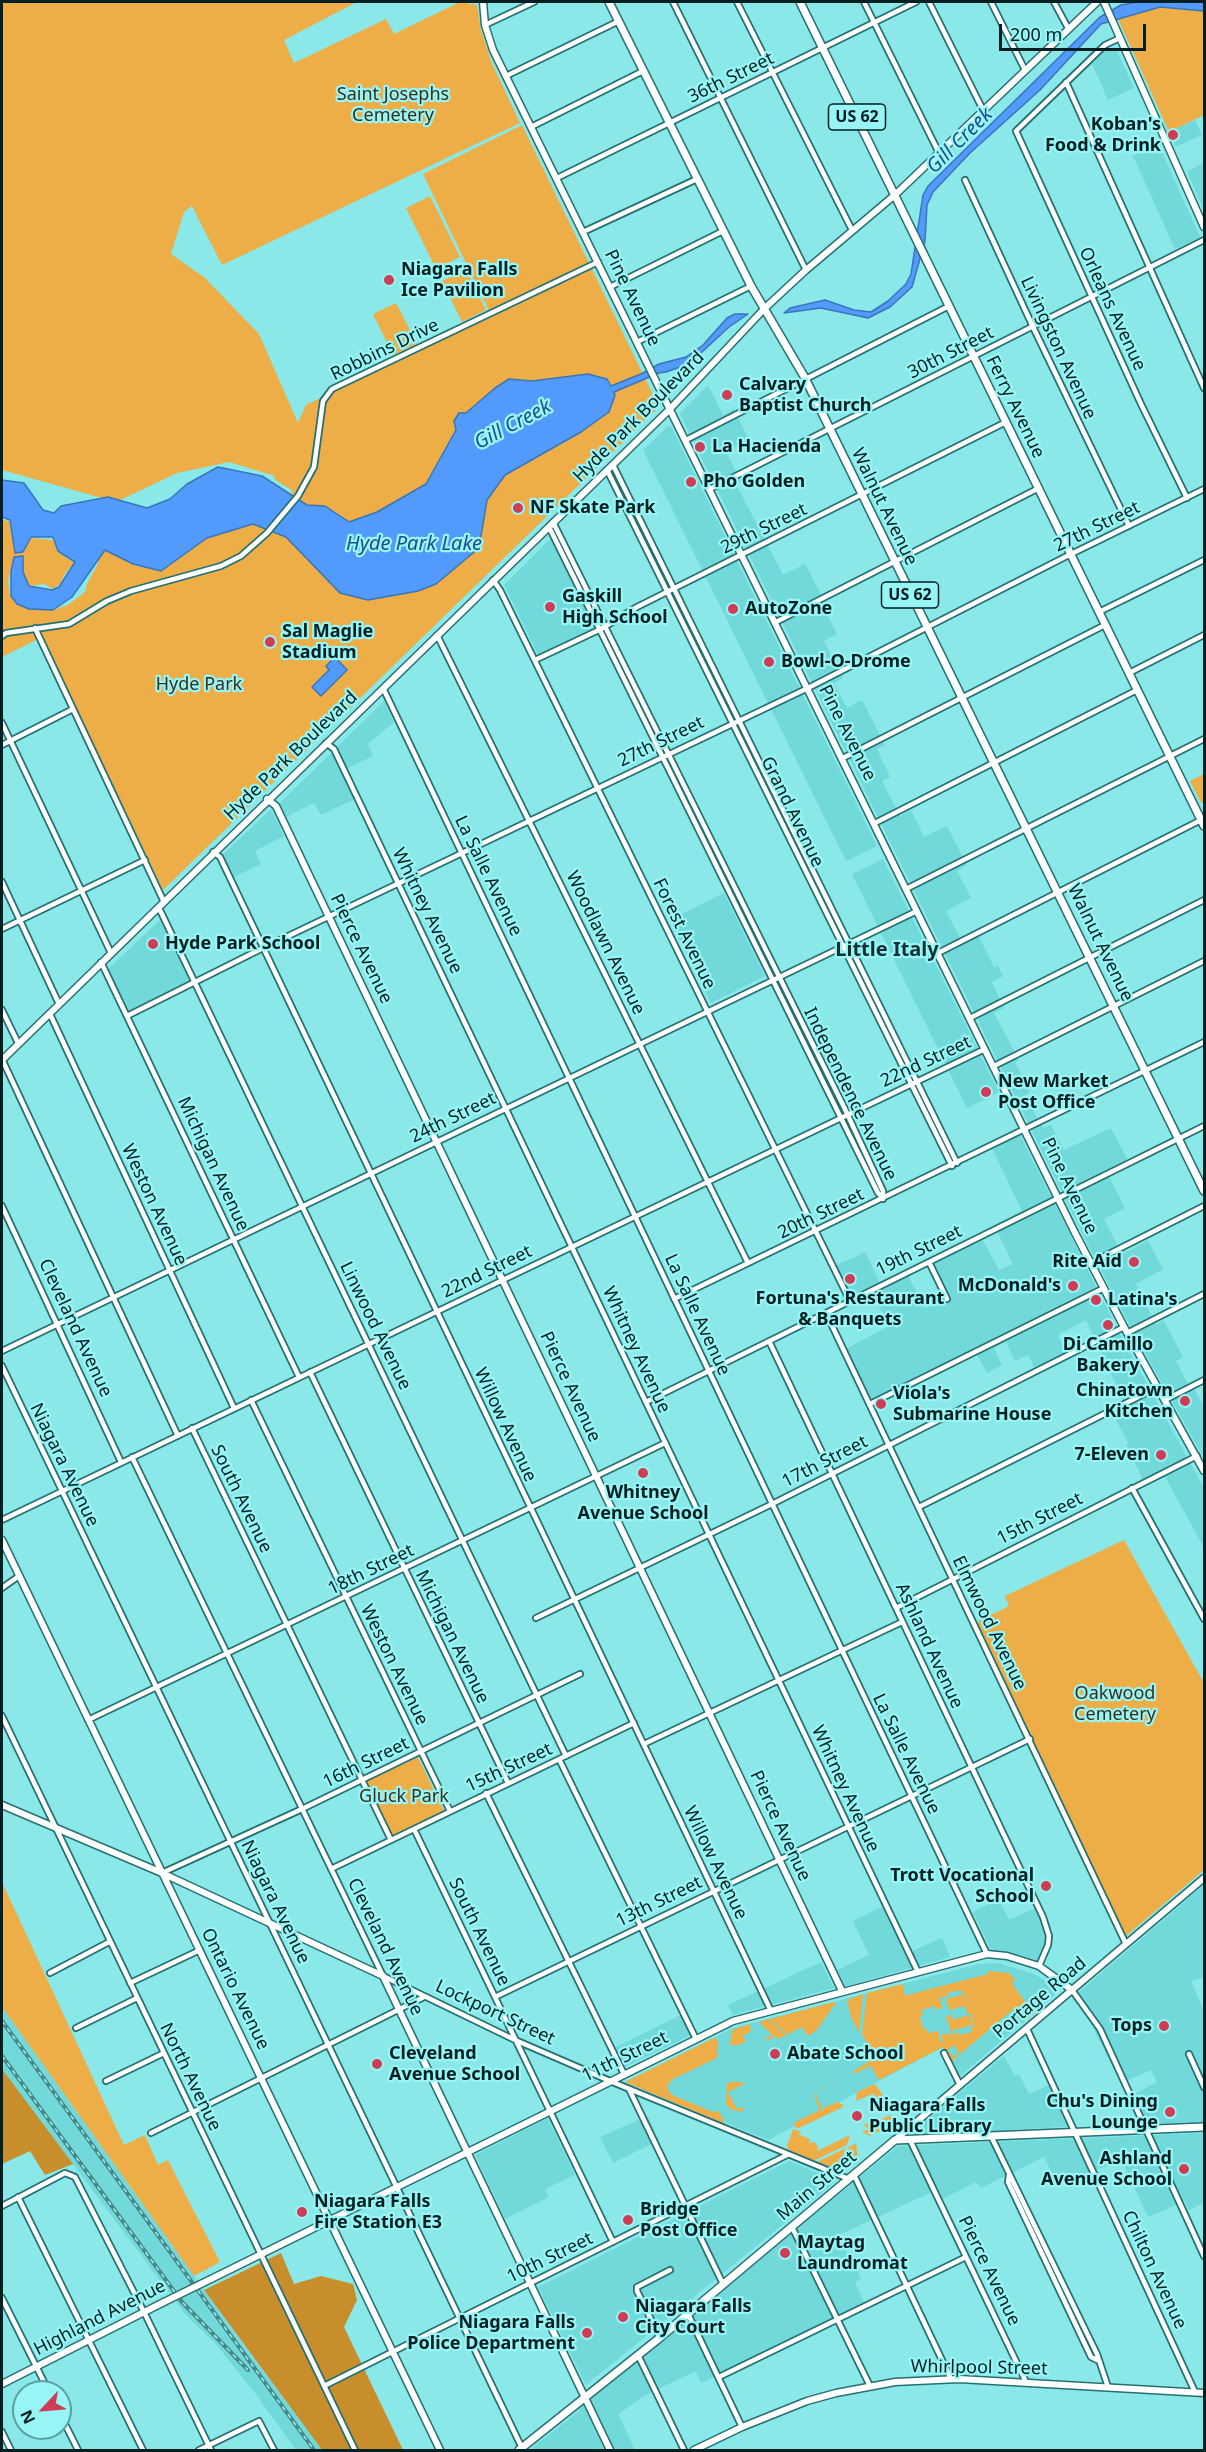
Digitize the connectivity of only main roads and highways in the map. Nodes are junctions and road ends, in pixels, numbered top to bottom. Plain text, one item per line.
1 (609, 2) edge
2 (800, 2) edge
3 (1203, 823) edge
4 (1204, 1191) edge
5 (1204, 2127) edge
6 (522, 2450) edge

1 - 4 main road, Walnut Avenue / US 62
2 - 3 main road, Ferry Avenue / US 62
5 - 6 main road, Main Street

